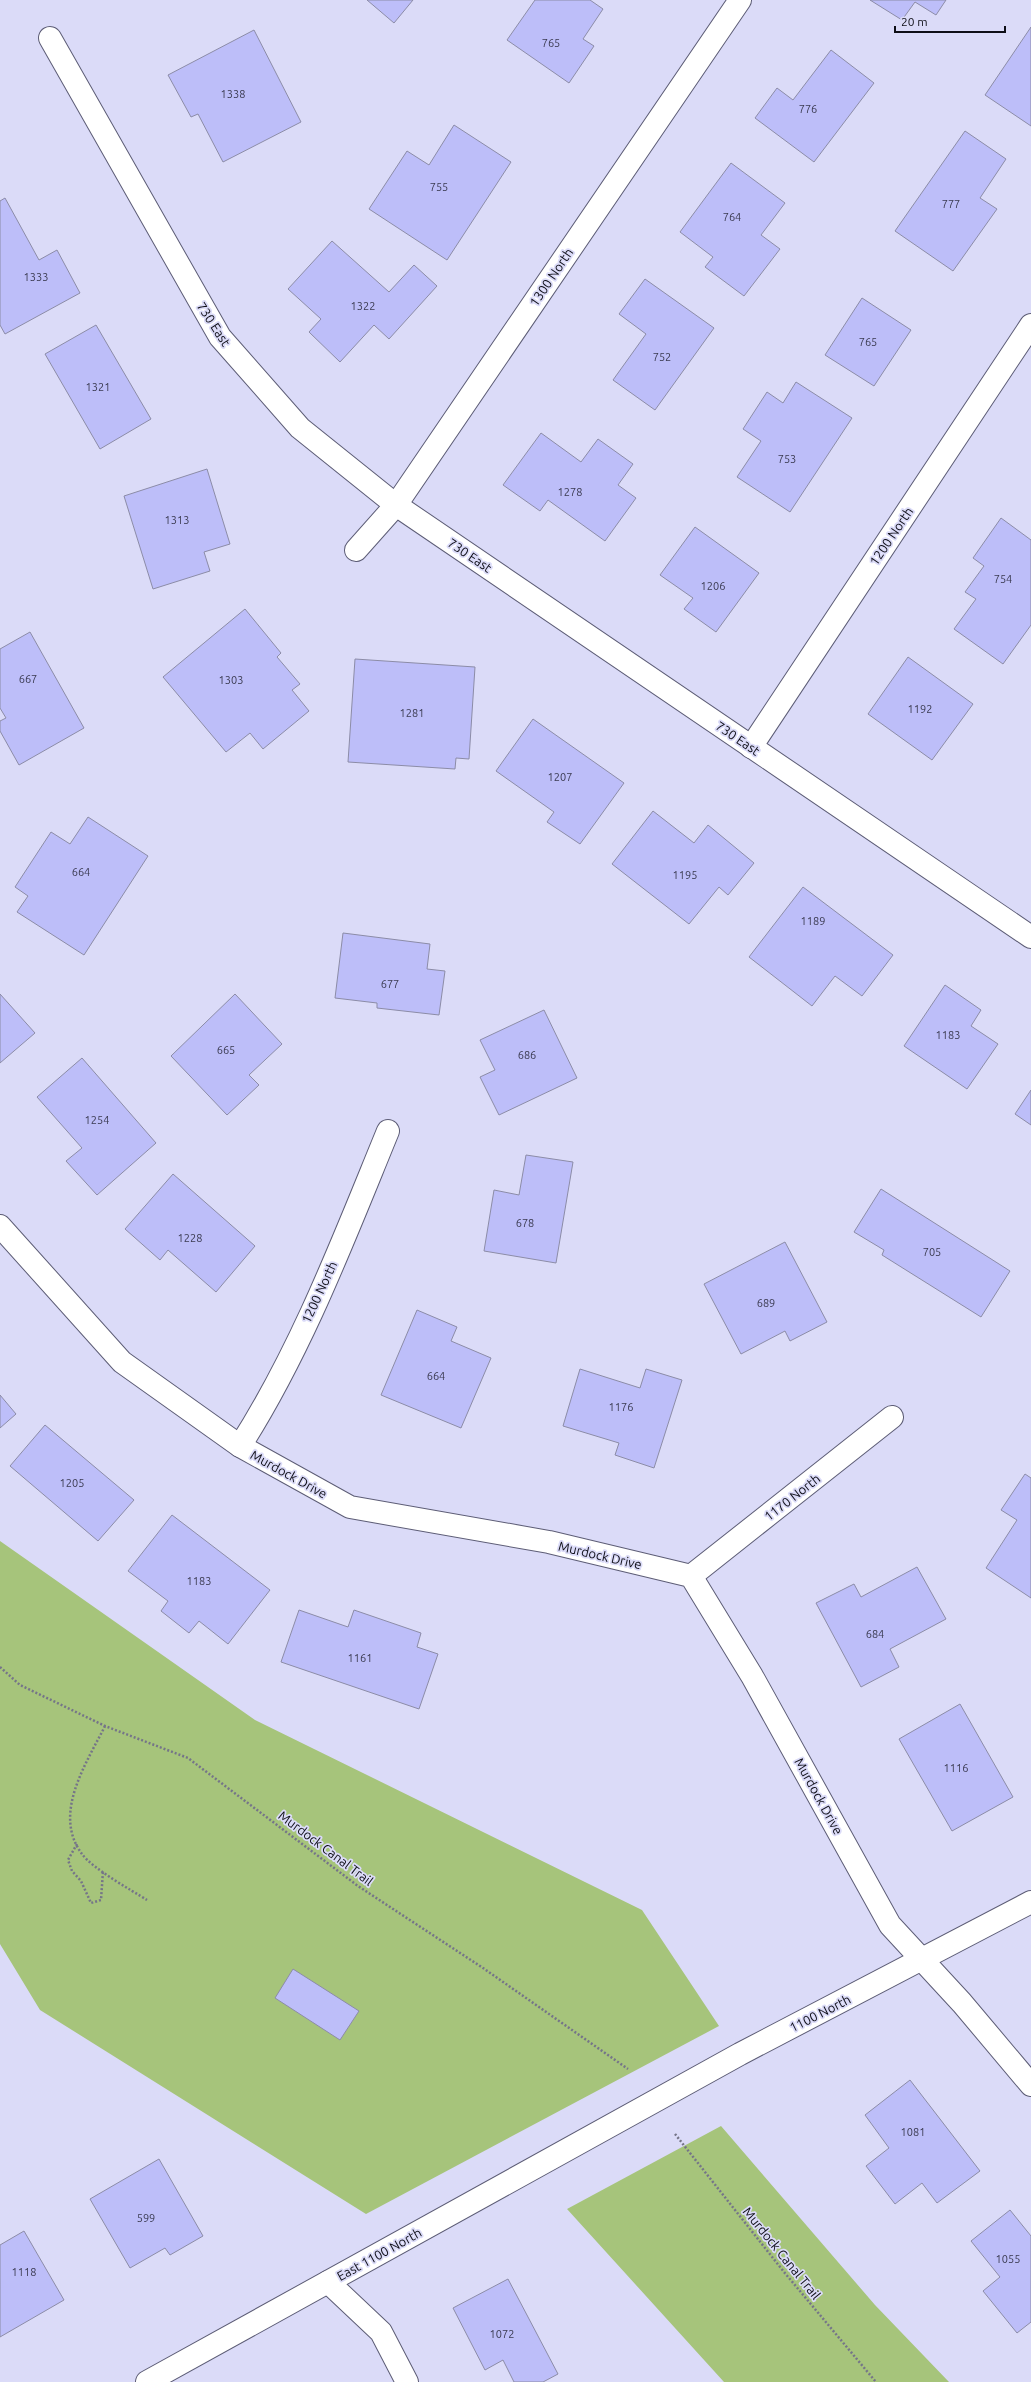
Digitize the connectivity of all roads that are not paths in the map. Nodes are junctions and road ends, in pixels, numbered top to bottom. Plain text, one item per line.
1 (740, 0) edge
2 (50, 38) dead end
3 (1031, 325) edge
4 (396, 505) junction
5 (356, 550) dead end
6 (750, 747) junction
7 (1031, 937) edge
8 (388, 1131) dead end
9 (0, 1226) edge
10 (892, 1417) dead end
11 (240, 1446) junction
12 (691, 1576) junction
13 (1031, 1902) edge
14 (924, 1960) junction
15 (1031, 2085) edge
16 (611, 2127) joint
17 (328, 2282) junction
18 (147, 2382) edge
19 (407, 2382) edge

1 - 4 street, 1300 North
2 - 4 street, 730 East
3 - 6 street, 1200 North
4 - 5 street, 1300 North
4 - 6 street, 730 East
6 - 7 street, 730 East
8 - 11 street, 1200 North
9 - 11 street, Murdock Drive
10 - 12 street, 1170 North
11 - 12 street, Murdock Drive
12 - 14 street, Murdock Drive
13 - 14 street, 1100 North
14 - 15 street, Murdock Drive
14 - 16 street, 1100 North
16 - 17 street, East 1100 North
17 - 18 street, East 1100 North
17 - 19 street

